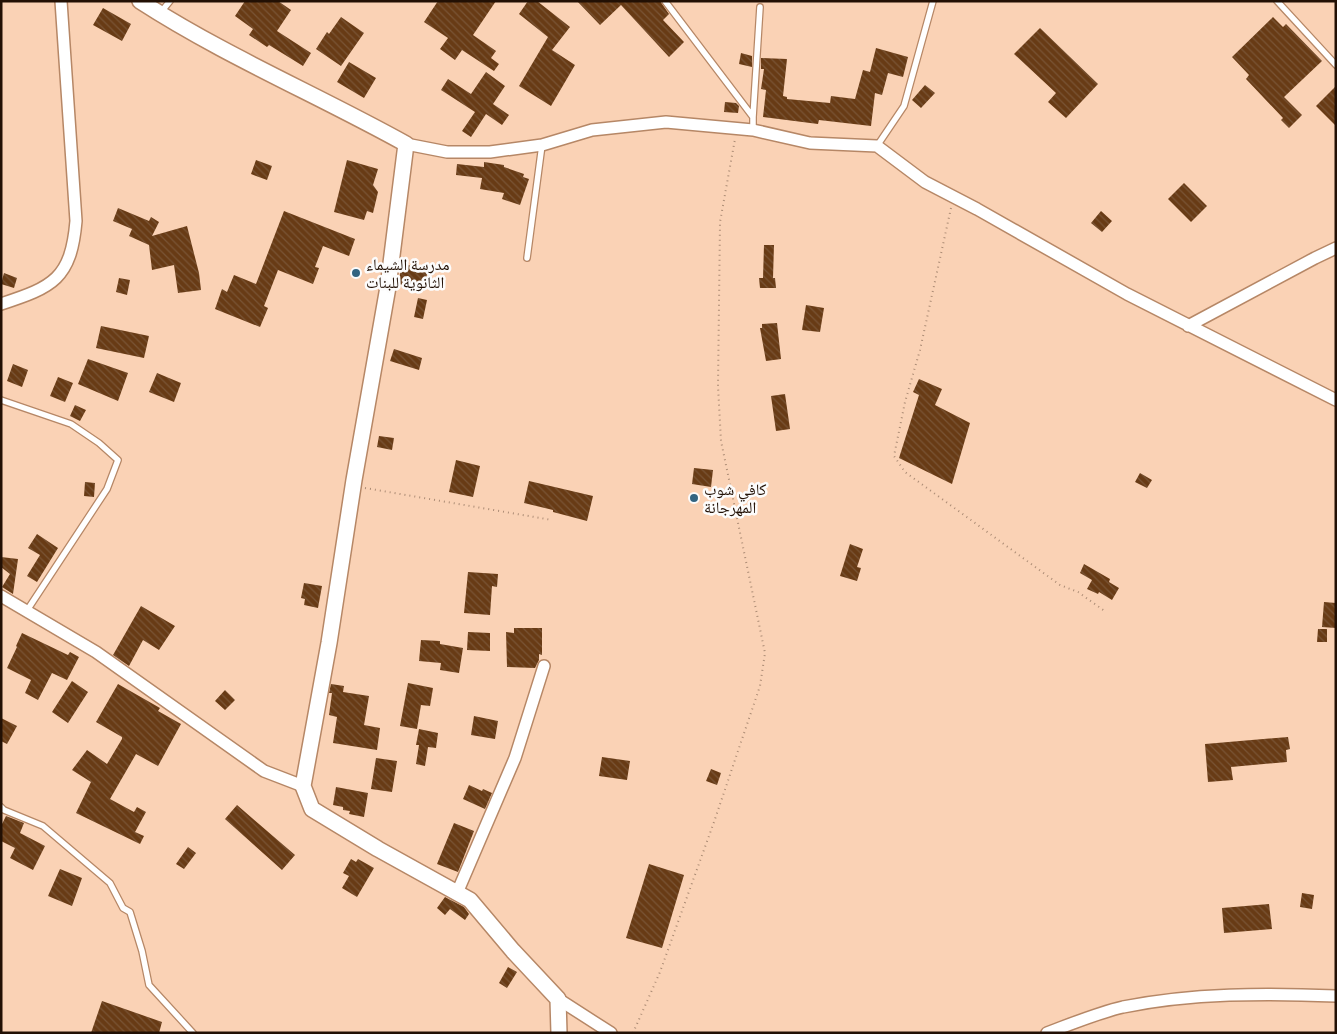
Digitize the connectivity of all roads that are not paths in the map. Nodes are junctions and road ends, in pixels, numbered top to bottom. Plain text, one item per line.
1 (61, 1) edge
2 (140, 1) edge
3 (170, 1) edge
4 (665, 1) edge
5 (934, 1) edge
6 (1277, 1) edge
7 (760, 7) dead end
8 (160, 14) junction
9 (1336, 65) edge
10 (753, 116) junction
11 (753, 130) junction
12 (406, 144) junction
13 (542, 145) junction
14 (877, 146) junction
15 (1336, 248) edge
16 (527, 258) dead end
17 (1, 304) edge
18 (1188, 326) junction
19 (1, 400) edge
20 (1336, 400) edge
21 (1, 596) edge
22 (26, 612) junction
23 (544, 666) dead end
24 (303, 786) junction
25 (1, 807) edge
26 (458, 892) junction
27 (1336, 996) edge
28 (558, 999) junction
29 (193, 1033) edge
30 (559, 1033) edge
31 (611, 1033) edge
32 (1047, 1033) edge

1 - 17 street
2 - 8 street
3 - 8 lane
4 - 10 lane
5 - 14 lane
6 - 9 lane
7 - 10 lane
8 - 12 street
10 - 11 lane
11 - 13 street
11 - 14 street
12 - 13 street
12 - 24 street
13 - 16 lane
14 - 18 street
15 - 18 street
18 - 20 street
19 - 22 lane
21 - 22 street
22 - 24 street
23 - 26 street
24 - 26 street
25 - 29 lane
26 - 28 street
27 - 32 street
28 - 30 street
28 - 31 street

